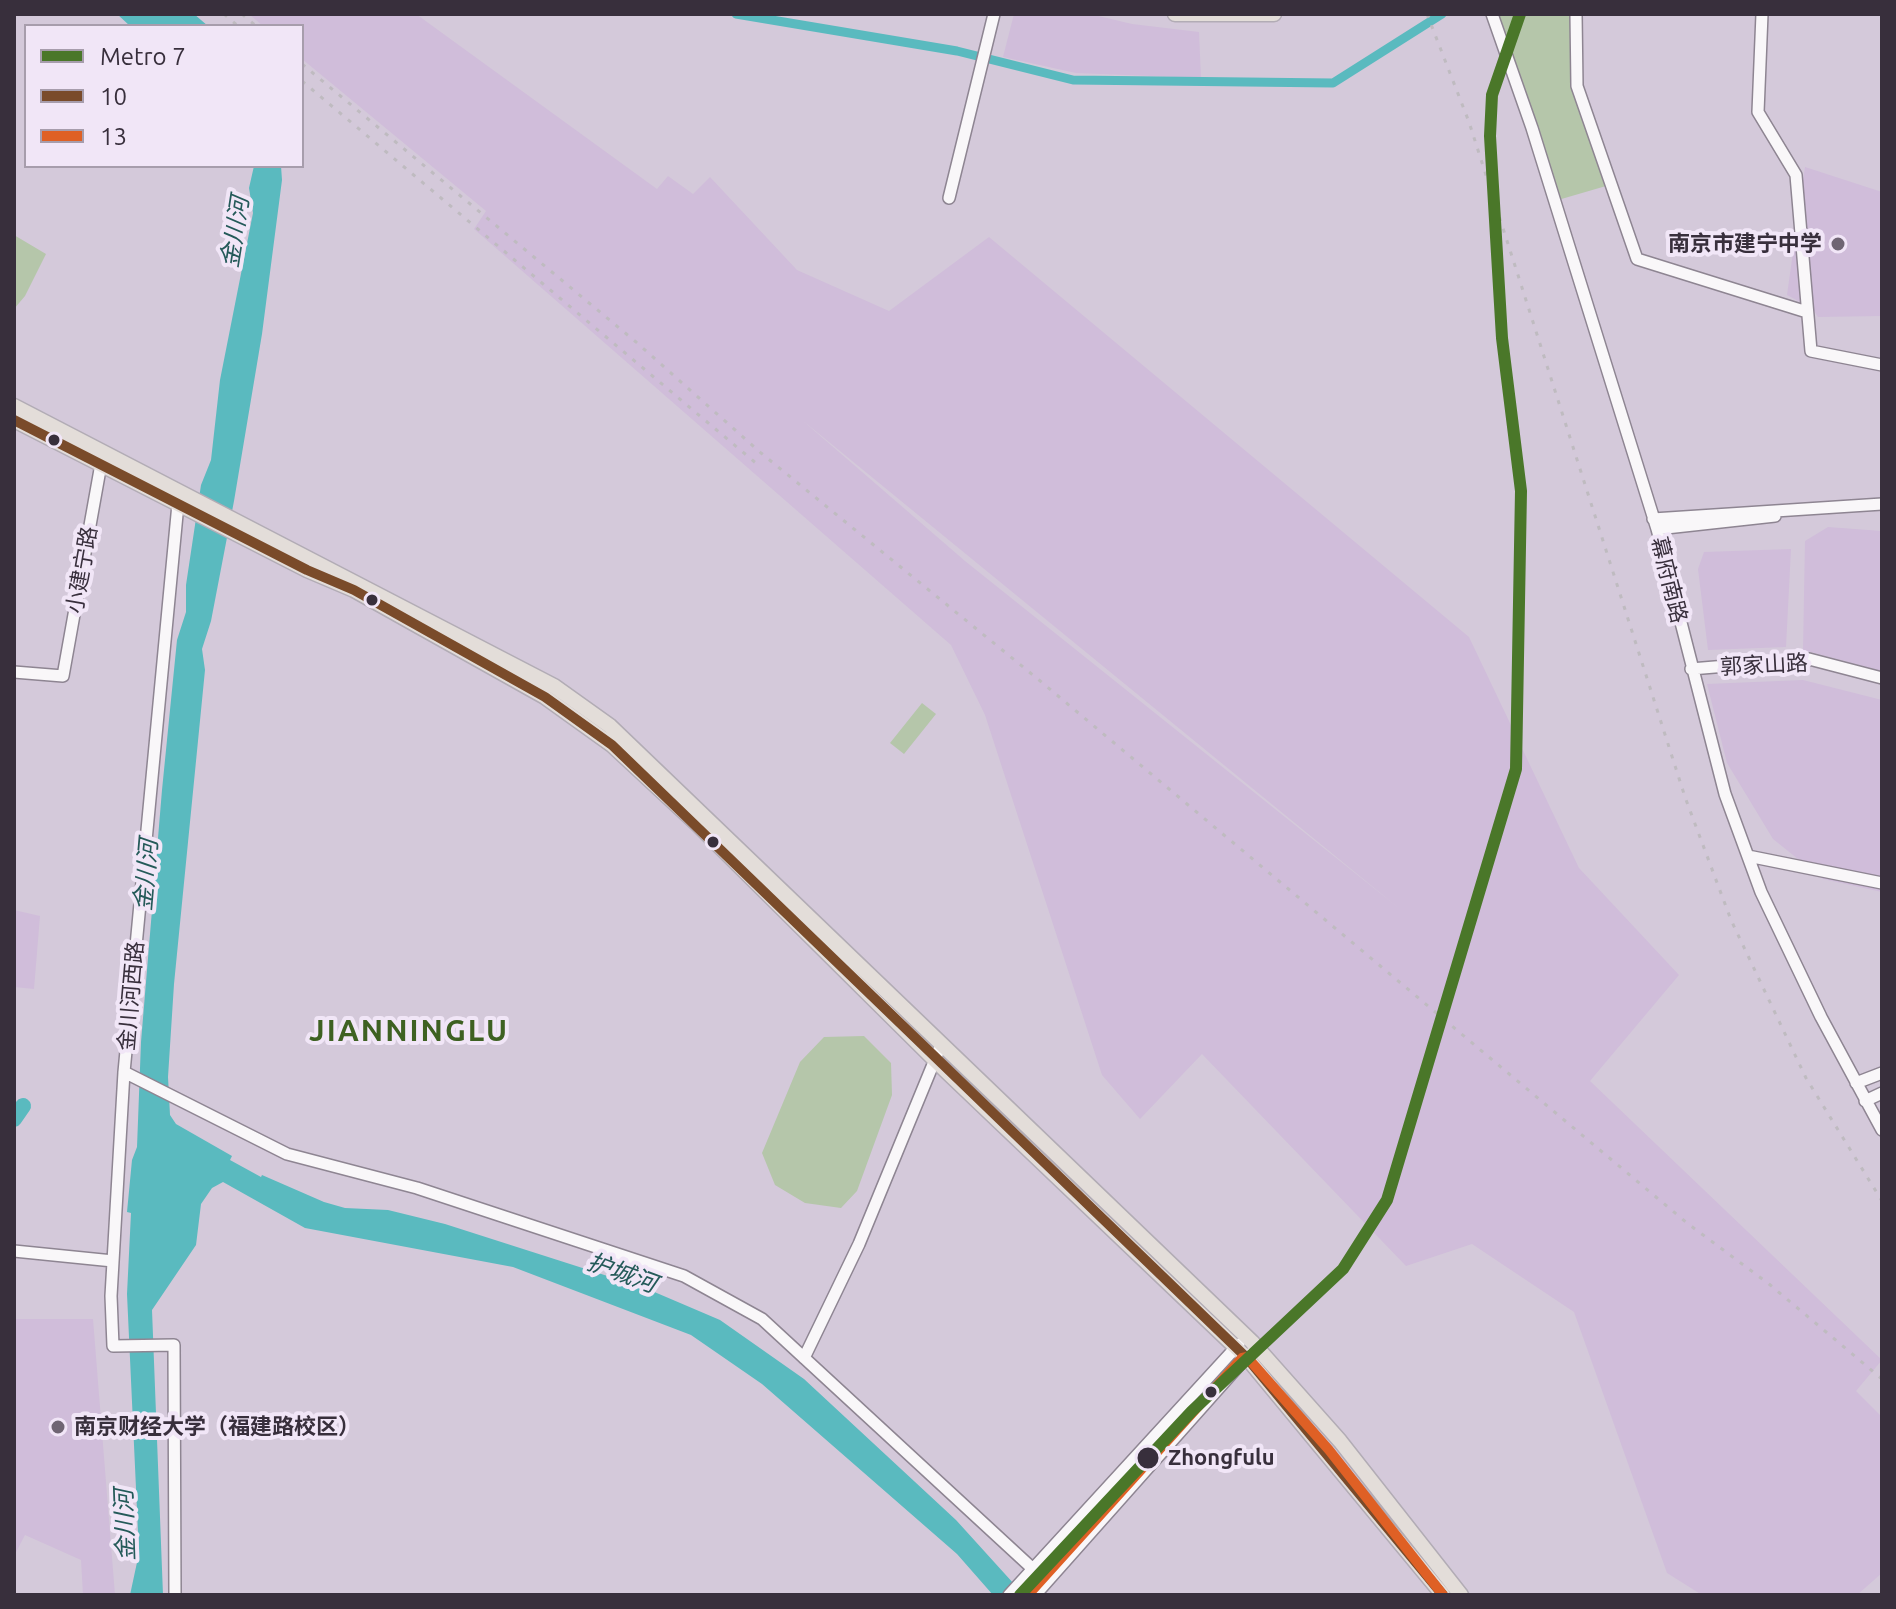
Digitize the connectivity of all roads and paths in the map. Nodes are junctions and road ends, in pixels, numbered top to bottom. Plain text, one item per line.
1 (994, 14) edge
2 (1175, 14) edge
3 (1274, 14) edge
4 (1492, 14) edge
5 (1576, 14) edge
6 (1762, 14) edge
7 (949, 198) dead end
8 (1807, 312) junction
9 (1882, 365) edge
10 (14, 406) edge
11 (16, 423) edge
12 (101, 464) junction
13 (178, 504) junction
14 (1882, 504) edge
15 (195, 505) junction
16 (1882, 512) edge
17 (1655, 524) junction
18 (356, 586) junction
19 (1691, 669) junction
20 (14, 672) edge
21 (1882, 678) edge
22 (1748, 856) junction
23 (1882, 883) edge
24 (941, 1045) junction
25 (936, 1062) junction
26 (124, 1072) junction
27 (1882, 1073) edge
28 (1856, 1083) junction
29 (1882, 1093) edge
30 (1865, 1101) junction
31 (1882, 1130) edge
32 (14, 1251) edge
33 (113, 1261) junction
34 (1252, 1342) junction
35 (1235, 1345) junction
36 (804, 1358) junction
37 (1248, 1359) junction
38 (1033, 1569) junction
39 (1049, 1579) junction
40 (175, 1595) edge
41 (1009, 1595) edge
42 (1035, 1595) edge
43 (1443, 1595) edge
44 (1461, 1595) edge

1 - 7 street
2 - 3 main road
4 - 17 street, 幕府南路
5 - 8 street
6 - 8 street
8 - 9 street
10 - 15 main road
11 - 12 main road
12 - 13 main road
12 - 20 street, 小建宁路
13 - 15 main road
13 - 26 street, 金川河西路
14 - 17 street
15 - 18 main road
16 - 17 street
17 - 19 street, 幕府南路
18 - 24 main road
18 - 25 main road
19 - 21 street, 郭家山路
19 - 22 street, 幕府南路
22 - 23 street
22 - 28 street, 幕府南路
24 - 25 street
24 - 34 main road
25 - 35 main road
25 - 36 street
26 - 33 street, 金川河西路
26 - 36 street
27 - 28 street
28 - 30 street, 幕府南路
29 - 30 street
30 - 31 street, 幕府南路
32 - 33 street
33 - 40 street, 金川河西路
34 - 35 street
34 - 37 street
34 - 44 main road
35 - 37 main road
35 - 38 street
36 - 38 street
37 - 39 street
37 - 43 main road
38 - 39 street
38 - 41 street
39 - 42 street

